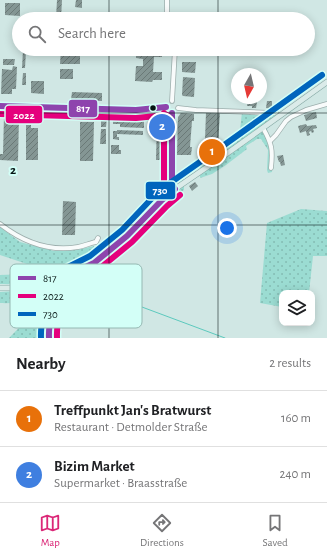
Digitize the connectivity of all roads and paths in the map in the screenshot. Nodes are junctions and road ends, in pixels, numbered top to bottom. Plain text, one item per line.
1 (167, 0) edge
2 (167, 12) edge
3 (174, 56) edge
4 (327, 82) edge
5 (172, 101) junction
6 (327, 104) edge
7 (0, 106) edge
8 (166, 107) junction
9 (178, 108) junction
10 (276, 112) dead end
11 (172, 113) junction
12 (263, 128) junction
13 (270, 141) junction
14 (272, 168) dead end
15 (175, 189) junction
16 (0, 224) edge
17 (98, 238) dead end
18 (92, 264) edge
19 (49, 328) edge
20 (48, 338) edge

1 - 2 street
3 - 5 street
4 - 12 main road
5 - 8 street
5 - 9 street
6 - 13 street
7 - 8 street
8 - 11 street
9 - 10 street
9 - 11 street
11 - 15 street
12 - 13 street
12 - 15 main road
13 - 14 street
15 - 18 main road
16 - 17 street
19 - 20 main road

